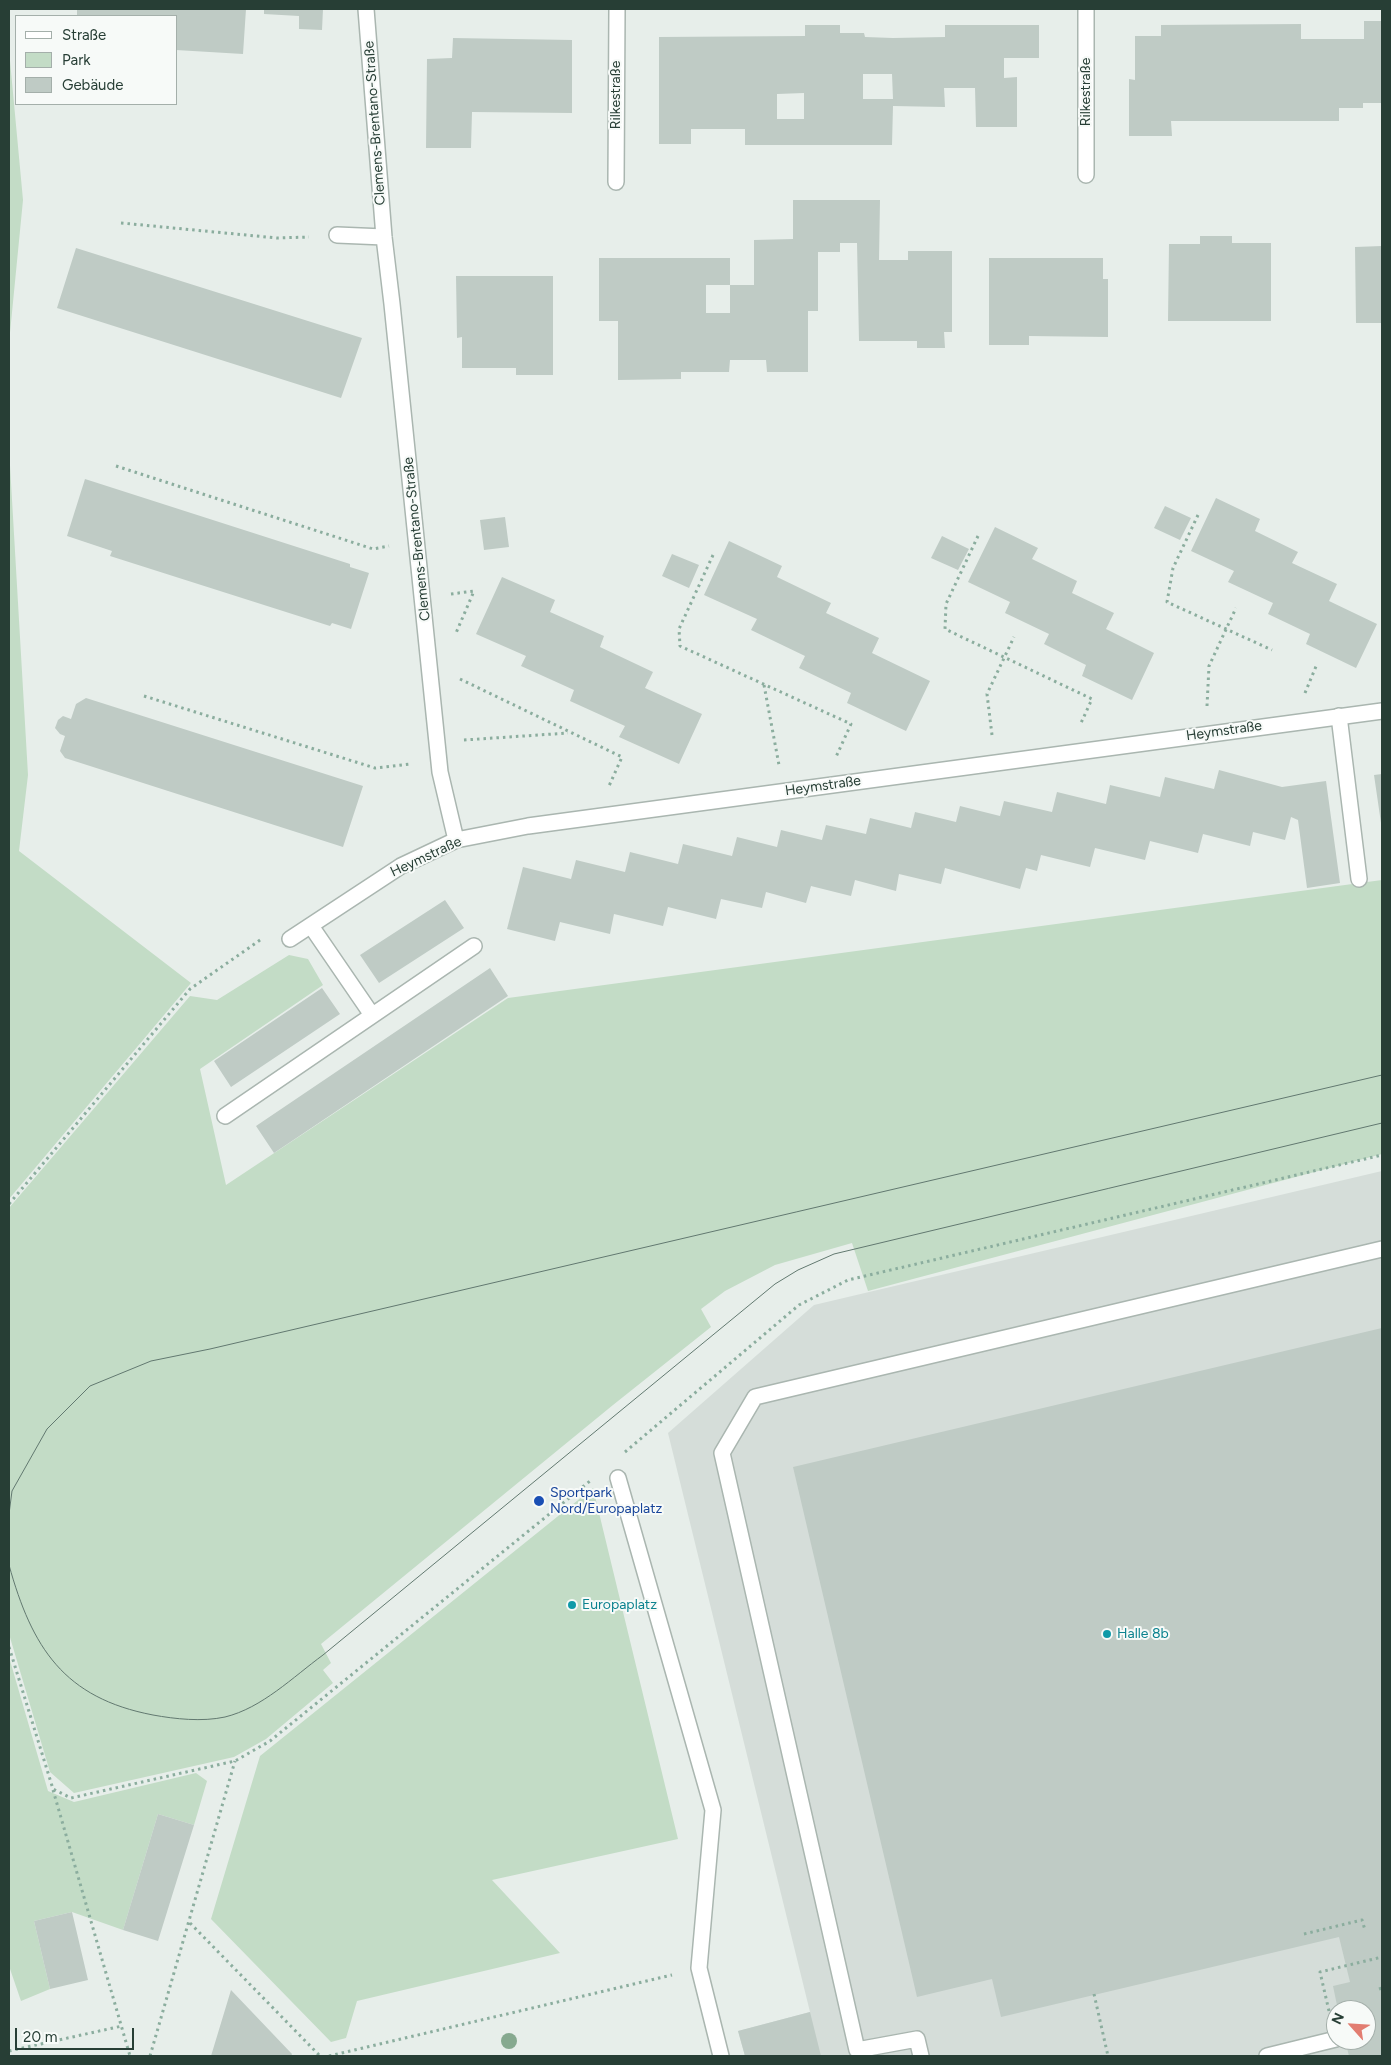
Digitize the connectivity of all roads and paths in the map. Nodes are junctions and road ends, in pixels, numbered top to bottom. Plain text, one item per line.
1 (366, 9) edge
2 (617, 9) edge
3 (1086, 9) edge
4 (1086, 175) dead end
5 (616, 182) dead end
6 (121, 223) dead end
7 (337, 235) joint
8 (384, 237) junction
9 (116, 466) dead end
10 (1198, 515) dead end
11 (978, 536) dead end
12 (417, 543) junction
13 (713, 555) dead end
14 (422, 596) junction
15 (1236, 608) dead end
16 (1226, 628) junction
17 (454, 636) dead end
18 (1014, 637) dead end
19 (1272, 650) dead end
20 (1004, 658) junction
21 (453, 676) dead end
22 (764, 685) junction
23 (144, 696) dead end
24 (1382, 711) edge
25 (1339, 716) junction
26 (568, 733) junction
27 (1210, 733) junction
28 (437, 742) junction
29 (1079, 751) junction
30 (439, 760) junction
31 (995, 762) junction
32 (834, 784) junction
33 (783, 791) junction
34 (607, 815) junction
35 (456, 840) junction
36 (1359, 879) dead end
37 (311, 926) junction
38 (290, 940) joint
39 (474, 946) dead end
40 (372, 1015) junction
41 (225, 1116) dead end
42 (9, 1204) edge
43 (1382, 1249) edge
44 (618, 1478) dead end
45 (9, 1647) edge
46 (53, 1789) junction
47 (190, 1923) junction
48 (1365, 1930) dead end
49 (1304, 1934) dead end
50 (1382, 1957) edge
51 (699, 1968) junction
52 (1094, 1994) dead end
53 (1326, 2000) edge
54 (122, 2026) junction
55 (1326, 2042) edge
56 (9, 2051) edge
57 (130, 2056) edge
58 (150, 2056) edge
59 (320, 2056) edge
60 (329, 2056) edge
61 (721, 2056) edge
62 (921, 2056) edge
63 (1108, 2056) edge
64 (1267, 2056) edge

1 - 8 street, Clemens-Brentano-Straße
2 - 5 street, Rilkestraße
3 - 4 street, Rilkestraße
6 - 7 path
7 - 8 street
8 - 12 street, Clemens-Brentano-Straße
9 - 12 path
10 - 16 path
11 - 20 path
12 - 14 street, Clemens-Brentano-Straße
13 - 22 path
14 - 17 path
14 - 28 street, Clemens-Brentano-Straße
15 - 16 path
16 - 19 path
16 - 27 path
18 - 20 path
20 - 29 path
20 - 31 path
21 - 26 path
22 - 32 path
22 - 33 path
23 - 30 path
24 - 25 street, Heymstraße
25 - 27 street, Heymstraße
25 - 36 street
26 - 28 path
26 - 34 path
27 - 29 street, Heymstraße
28 - 30 street, Clemens-Brentano-Straße
29 - 31 street, Heymstraße
30 - 35 street, Clemens-Brentano-Straße
31 - 32 street, Heymstraße
32 - 33 street, Heymstraße
33 - 34 street, Heymstraße
34 - 35 street, Heymstraße
35 - 37 street, Heymstraße
37 - 38 street, Heymstraße
37 - 40 street
38 - 42 path
39 - 40 street
40 - 41 street
43 - 62 street
44 - 51 street
45 - 46 path
46 - 47 path
46 - 54 path
47 - 58 path
47 - 59 path
48 - 49 path
50 - 53 path
51 - 60 path
51 - 61 street
52 - 63 path
54 - 56 path
54 - 57 path
55 - 64 street

